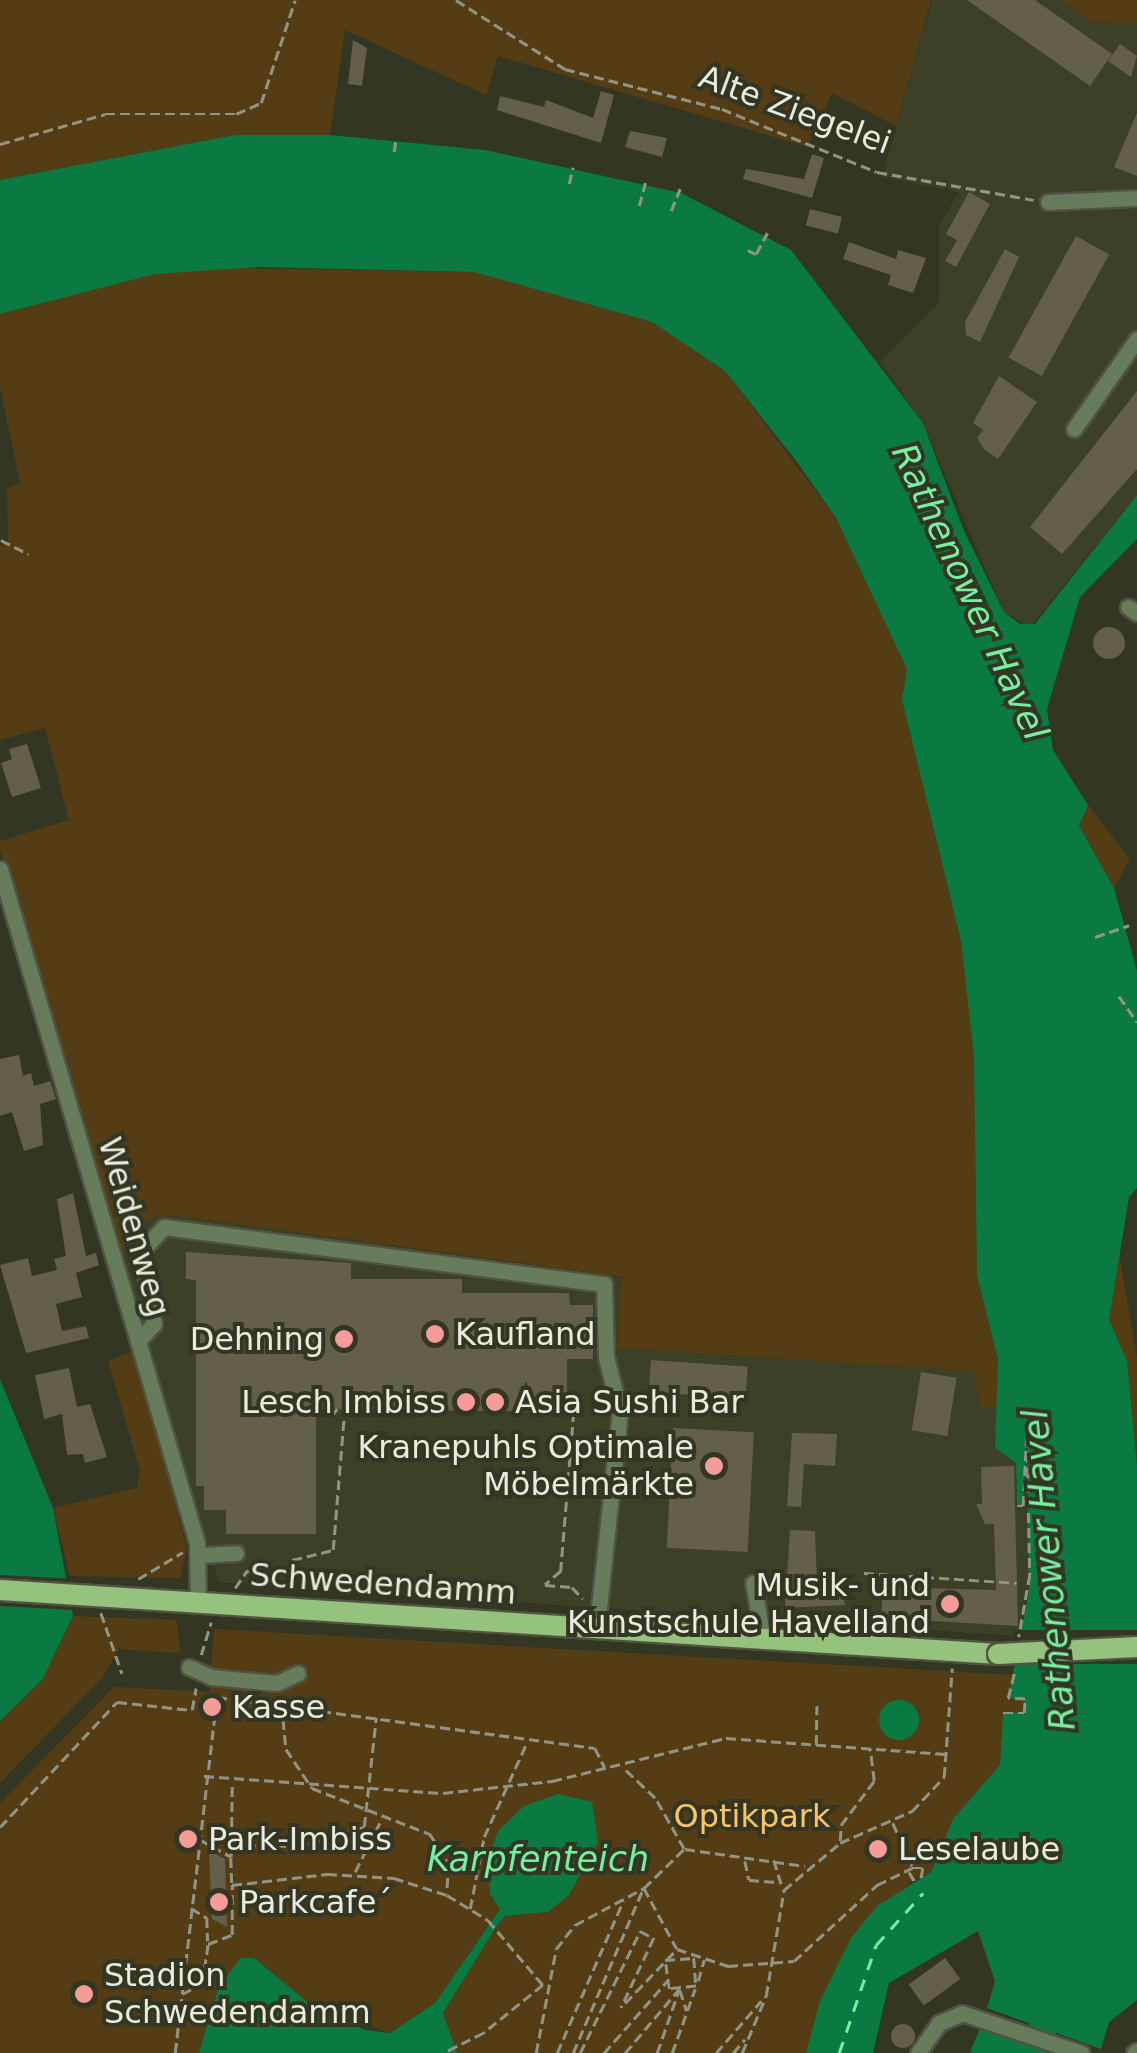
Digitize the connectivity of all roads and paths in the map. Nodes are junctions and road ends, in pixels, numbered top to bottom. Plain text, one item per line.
1 (295, 0) edge
2 (456, 0) edge
3 (396, 138) dead end
4 (0, 144) edge
5 (394, 152) dead end
6 (573, 167) dead end
7 (645, 183) dead end
8 (569, 184) dead end
9 (680, 189) dead end
10 (1137, 198) edge
11 (1048, 202) joint
12 (640, 206) dead end
13 (671, 212) dead end
14 (767, 233) dead end
15 (748, 250) dead end
16 (1137, 339) edge
17 (1074, 429) dead end
18 (1, 540) edge
19 (29, 554) dead end
20 (0, 868) edge
21 (1128, 925) dead end
22 (1094, 936) dead end
23 (1119, 996) dead end
24 (1137, 1022) edge
25 (138, 1341) junction
26 (337, 1409) dead end
27 (574, 1412) dead end
28 (332, 1415) dead end
29 (344, 1416) dead end
30 (1017, 1506) dead end
31 (198, 1550) junction
32 (236, 1553) dead end
33 (864, 1574) dead end
34 (583, 1578) dead end
35 (600, 1582) junction
36 (1018, 1583) dead end
37 (754, 1584) dead end
38 (235, 1588) dead end
39 (0, 1590) edge
40 (101, 1597) junction
41 (132, 1598) junction
42 (198, 1603) junction
43 (584, 1606) dead end
44 (597, 1627) junction
45 (763, 1638) junction
46 (1137, 1646) edge
47 (189, 1666) dead end
48 (952, 1672) dead end
49 (122, 1673) dead end
50 (298, 1673) dead end
51 (220, 1678) junction
52 (218, 1697) junction
53 (117, 1702) dead end
54 (282, 1705) junction
55 (817, 1706) dead end
56 (1003, 1712) dead end
57 (376, 1718) junction
58 (527, 1741) junction
59 (816, 1746) junction
60 (870, 1749) junction
61 (945, 1754) junction
62 (622, 1766) junction
63 (606, 1770) junction
64 (204, 1776) junction
65 (232, 1779) junction
66 (312, 1788) junction
67 (502, 1788) junction
68 (368, 1792) junction
69 (368, 1815) junction
70 (382, 1818) junction
71 (892, 1822) junction
72 (0, 1827) edge
73 (197, 1838) junction
74 (840, 1842) junction
75 (231, 1845) junction
76 (684, 1849) junction
77 (231, 1857) junction
78 (745, 1860) junction
79 (774, 1860) junction
80 (806, 1866) junction
81 (912, 1868) junction
82 (354, 1873) junction
83 (780, 1882) junction
84 (232, 1885) junction
85 (644, 1888) junction
86 (784, 1890) junction
87 (447, 1894) junction
88 (624, 1900) junction
89 (189, 1907) junction
90 (470, 1909) junction
91 (208, 1944) junction
92 (678, 1949) junction
93 (694, 1958) junction
94 (665, 1960) junction
95 (704, 1960) junction
96 (767, 1964) junction
97 (668, 1980) junction
98 (543, 1985) junction
99 (696, 1986) junction
100 (585, 1988) junction
101 (614, 1989) junction
102 (680, 1989) junction
103 (182, 1994) junction
104 (598, 1994) junction
105 (628, 1994) junction
106 (766, 1996) junction
107 (621, 2008) junction
108 (687, 2012) junction
109 (632, 2020) junction
110 (618, 2036) junction
111 (730, 2036) junction
112 (748, 2036) junction
113 (740, 2044) junction
114 (631, 2046) junction
115 (584, 2049) junction
116 (175, 2053) edge
117 (444, 2053) edge
118 (536, 2053) edge
119 (557, 2053) edge
120 (573, 2053) edge
121 (580, 2053) edge
122 (589, 2053) edge
123 (604, 2053) edge
124 (625, 2053) edge
125 (658, 2053) edge
126 (672, 2053) edge
127 (716, 2053) edge
128 (732, 2053) edge
129 (918, 2053) edge
130 (1081, 2053) edge

1 - 4 path
2 - 11 path, Alte Ziegelei
3 - 5 path
6 - 8 path
7 - 12 path
9 - 13 path
10 - 11 street
14 - 15 path
16 - 17 street
18 - 19 path
20 - 25 street, Weidenweg
21 - 22 path
23 - 24 path
25 - 31 street, Weidenweg
25 - 35 street
26 - 28 path
27 - 43 path
29 - 38 path
30 - 56 path
31 - 32 street, Schwedendamm
31 - 41 path
31 - 42 street, Weidenweg
33 - 36 path
34 - 35 street
35 - 44 street
37 - 45 street
39 - 40 main road, Schwedendamm
40 - 41 main road, Schwedendamm
40 - 49 path
41 - 42 main road, Schwedendamm
42 - 44 main road, Schwedendamm
44 - 45 main road, Schwedendamm
45 - 46 main road, Schwedendamm, bridge
47 - 51 street
48 - 61 path
50 - 51 street
51 - 52 path
52 - 54 path
52 - 64 path
53 - 72 path
54 - 57 path
54 - 66 path
55 - 59 path
57 - 58 path
57 - 68 path
58 - 63 path
58 - 67 path
59 - 60 path
59 - 62 path
60 - 61 path
60 - 74 path
61 - 71 path
62 - 63 path
62 - 76 path
63 - 67 path
64 - 65 path
64 - 73 path
65 - 66 path
65 - 75 path
66 - 68 path
66 - 69 path
67 - 68 path
67 - 90 path
68 - 69 path
69 - 70 path
69 - 75 path
70 - 82 path
70 - 87 path
71 - 74 path
71 - 81 path
73 - 77 path
73 - 89 path
74 - 80 path
75 - 77 path
76 - 78 path
76 - 85 path
77 - 84 path
78 - 79 path
78 - 83 path
79 - 80 path
79 - 83 path
80 - 86 path
81 - 81 path
81 - 96 path
82 - 84 path
82 - 87 path
83 - 86 path
84 - 91 path
85 - 88 path
85 - 92 path
85 - 104 path
86 - 96 path
87 - 90 path
88 - 98 path
88 - 100 path
89 - 91 path
89 - 103 path
90 - 98 path
91 - 103 path
92 - 93 path
92 - 94 path
93 - 94 path
93 - 95 path
93 - 99 path
94 - 97 path
94 - 107 path
95 - 96 path
95 - 99 path
96 - 106 path
97 - 102 path
97 - 109 path
98 - 117 path
98 - 118 path
99 - 102 path
99 - 108 path
100 - 104 path
100 - 119 path
101 - 105 path
101 - 105 path
101 - 115 path
102 - 108 path
102 - 114 path
102 - 125 path
103 - 116 path
104 - 120 path
105 - 107 path
106 - 111 path
106 - 112 path
107 - 109 path
108 - 126 path
109 - 110 path
110 - 114 path
110 - 123 path
111 - 113 path
111 - 127 path
112 - 113 path
112 - 113 path
113 - 128 path
114 - 124 path
115 - 121 path
115 - 122 path
129 - 130 street

